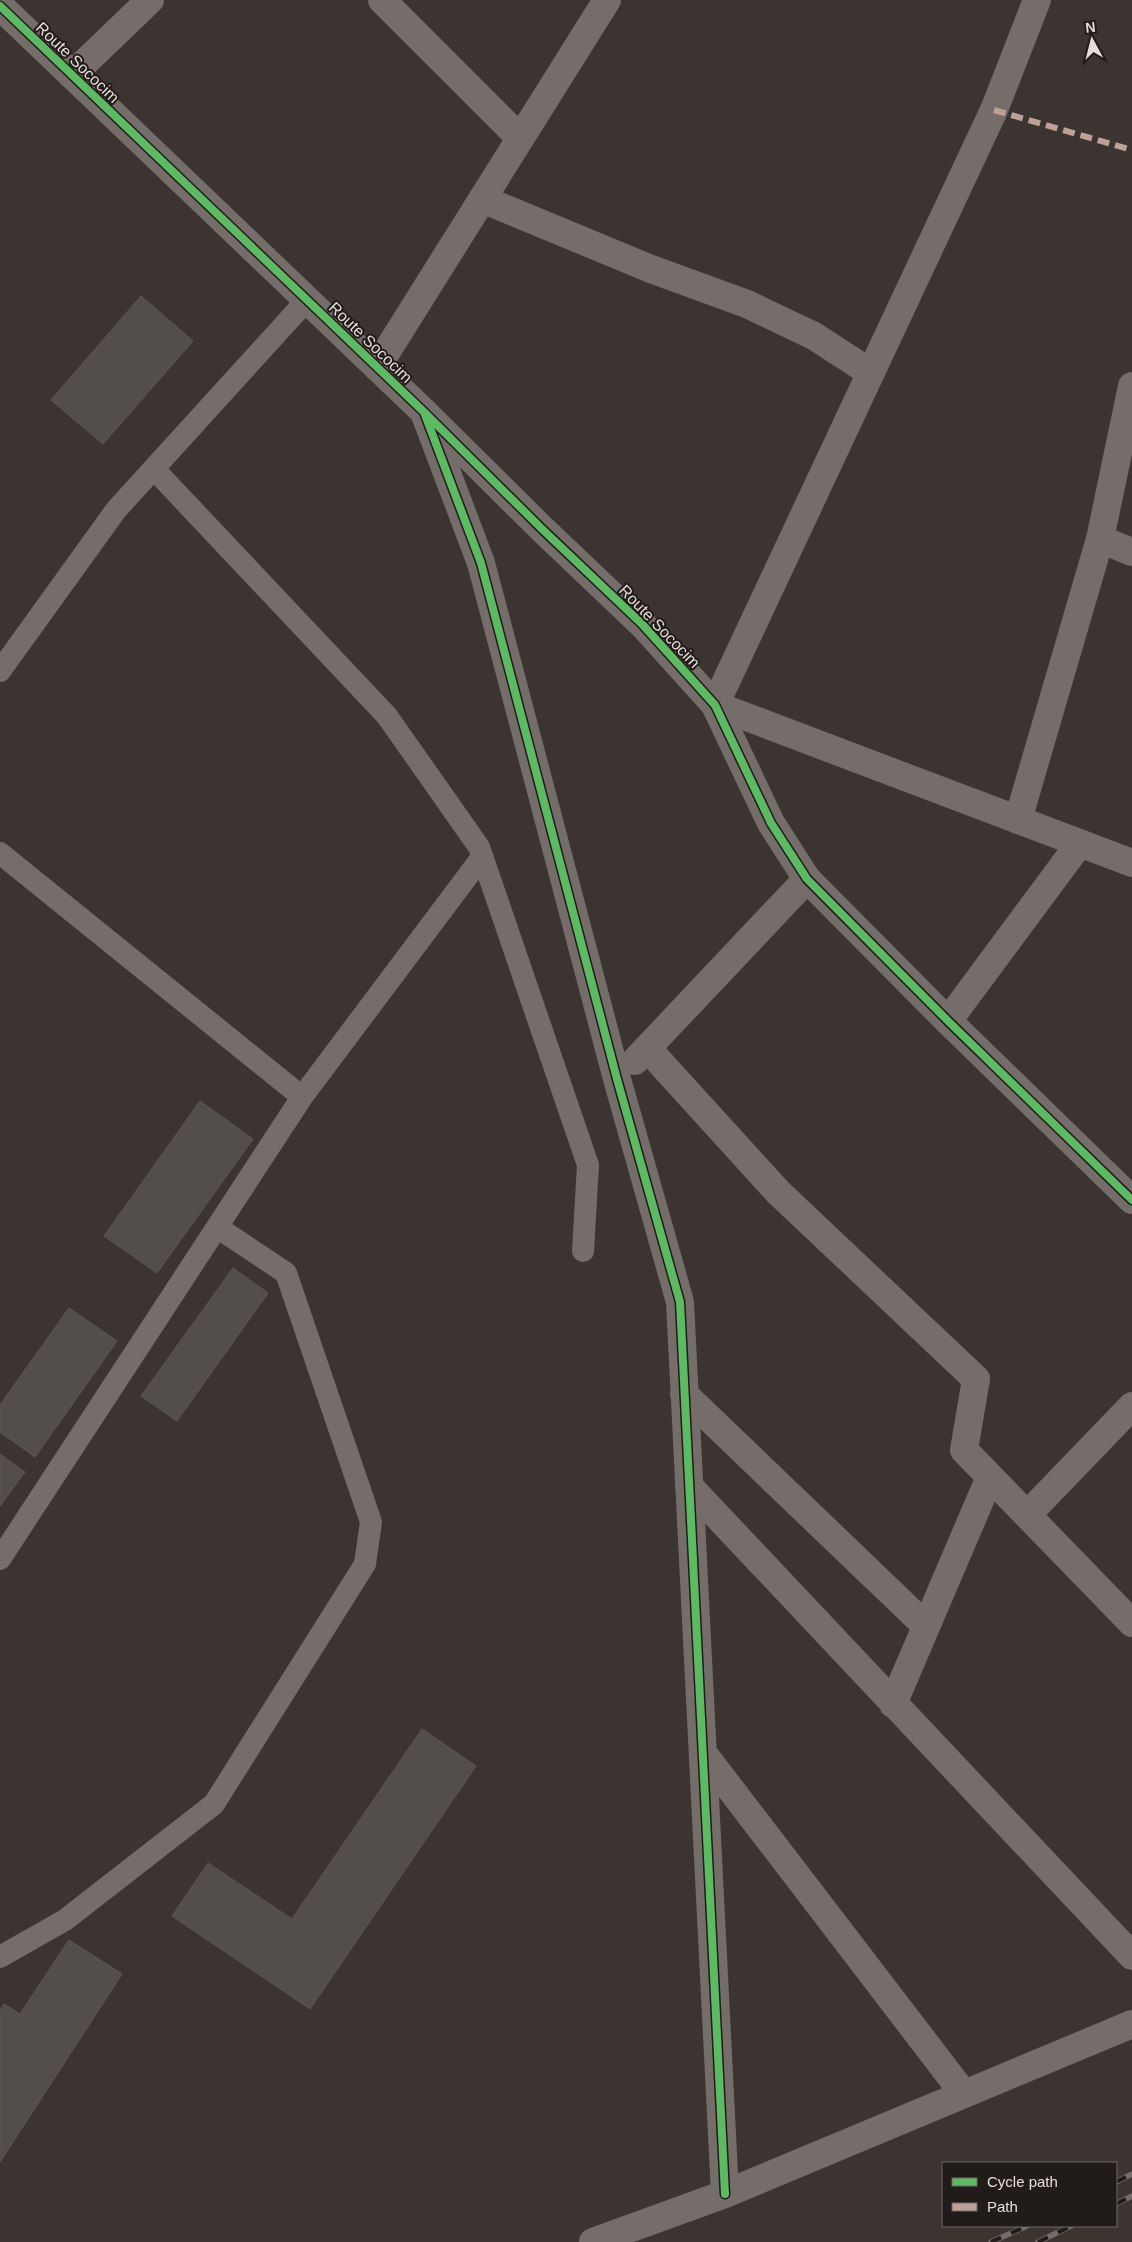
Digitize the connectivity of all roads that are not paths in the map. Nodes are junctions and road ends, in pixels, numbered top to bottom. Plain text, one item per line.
1 (150, 0) edge
2 (382, 0) edge
3 (607, 0) edge
4 (1037, 0) edge
5 (0, 6) edge
6 (72, 75) junction
7 (520, 138) junction
8 (482, 199) junction
9 (307, 300) junction
10 (377, 367) junction
11 (871, 373) junction
12 (1132, 386) edge
13 (424, 412) junction
14 (154, 469) junction
15 (1100, 539) junction
16 (1132, 552) edge
17 (0, 671) edge
18 (716, 705) junction
19 (1018, 820) junction
20 (1080, 843) junction
21 (0, 853) edge
22 (482, 857) junction
23 (1132, 863) edge
24 (807, 879) junction
25 (948, 1021) junction
26 (647, 1048) junction
27 (617, 1080) junction
28 (302, 1097) junction
29 (1132, 1200) edge
30 (217, 1227) junction
31 (583, 1251) dead end
32 (684, 1394) junction
33 (1132, 1406) edge
34 (990, 1477) junction
35 (689, 1486) junction
36 (1027, 1515) junction
37 (0, 1558) edge
38 (1132, 1623) edge
39 (926, 1626) junction
40 (893, 1704) junction
41 (703, 1753) junction
42 (1132, 1956) edge
43 (0, 1957) edge
44 (1132, 2024) edge
45 (964, 2094) junction
46 (726, 2194) junction
47 (593, 2242) edge

1 - 6 street
2 - 7 street
3 - 7 street
4 - 11 street
5 - 6 street, Route Sococim
6 - 9 street, Route Sococim
7 - 8 street
8 - 10 street
8 - 11 street
9 - 10 street, Route Sococim
9 - 14 lane
10 - 13 street, Route Sococim
11 - 18 street
12 - 15 street
13 - 18 street, Route Sococim
13 - 27 street
14 - 17 lane
14 - 22 lane
15 - 16 street
15 - 19 street
18 - 19 street
18 - 24 street
19 - 20 street
20 - 23 street
20 - 25 street
21 - 28 lane
22 - 28 lane
22 - 31 lane
24 - 25 street
24 - 26 street
25 - 29 street
26 - 27 street
26 - 34 street
27 - 32 street
28 - 30 lane
30 - 37 lane
30 - 43 lane
32 - 35 street
32 - 39 street
33 - 36 street
34 - 36 street
34 - 39 street
35 - 40 street
35 - 41 street
36 - 38 street
39 - 40 street
40 - 42 street
41 - 45 street
41 - 46 street
44 - 45 street
45 - 46 street
46 - 47 street

